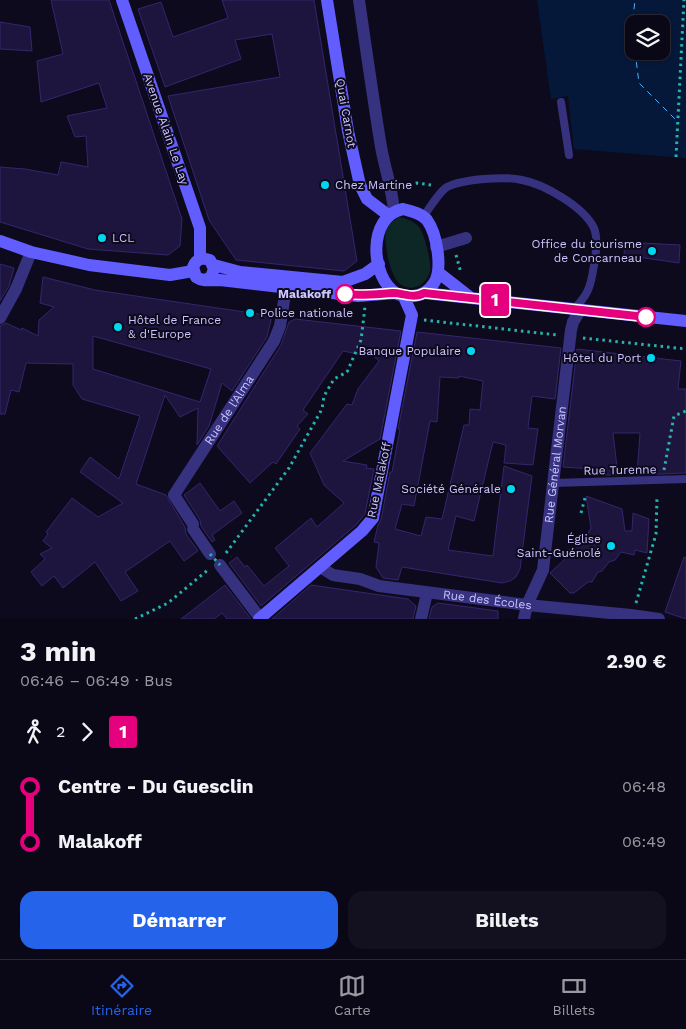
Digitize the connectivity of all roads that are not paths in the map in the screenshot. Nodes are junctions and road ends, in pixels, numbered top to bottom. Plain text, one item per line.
1 (122, 0) edge
2 (327, 0) edge
3 (359, 0) edge
4 (561, 102) dead end
5 (569, 155) dead end
6 (391, 213) junction
7 (423, 217) junction
8 (466, 238) dead end
9 (0, 242) edge
10 (436, 247) junction
11 (32, 252) junction
12 (200, 259) junction
13 (379, 264) junction
14 (214, 265) junction
15 (193, 271) junction
16 (439, 273) junction
17 (205, 280) junction
18 (286, 288) junction
19 (424, 293) junction
20 (400, 294) junction
21 (471, 298) junction
22 (577, 309) junction
23 (0, 318) edge
24 (686, 321) edge
25 (686, 479) edge
26 (554, 483) junction
27 (210, 554) road end
28 (220, 565) road end
29 (320, 567) junction
30 (427, 592) junction
31 (527, 605) junction
32 (631, 617) edge
33 (259, 619) edge
34 (420, 619) edge
35 (524, 619) edge
36 (659, 619) edge

1 - 12 main road, Avenue Alain Le Lay
2 - 6 main road, Quai Carnot
3 - 6 street
4 - 5 lane
6 - 7 main road
6 - 13 main road
7 - 10 main road
7 - 22 lane
8 - 10 street
9 - 11 main road
10 - 16 main road
11 - 15 main road
11 - 23 street
12 - 14 main road
12 - 15 main road
13 - 14 main road
13 - 20 main road
14 - 17 main road
15 - 17 main road
16 - 19 main road
16 - 21 main road
17 - 18 main road
18 - 20 main road
18 - 27 street, Rue de l'Alma
19 - 20 main road
19 - 21 main road
20 - 29 main road, Rue Malakoff
21 - 22 main road
22 - 24 main road
22 - 26 street, Rue Général Morvan
25 - 26 lane, Rue Turenne
26 - 31 street, Rue Général Morvan
28 - 33 street
29 - 30 street, Rue des Écoles
29 - 33 main road, Rue Malakoff
30 - 31 street, Rue des Écoles
30 - 34 street
31 - 32 street, Rue des Écoles
31 - 35 street, Rue Général Morvan
32 - 36 street, Rue des Écoles

